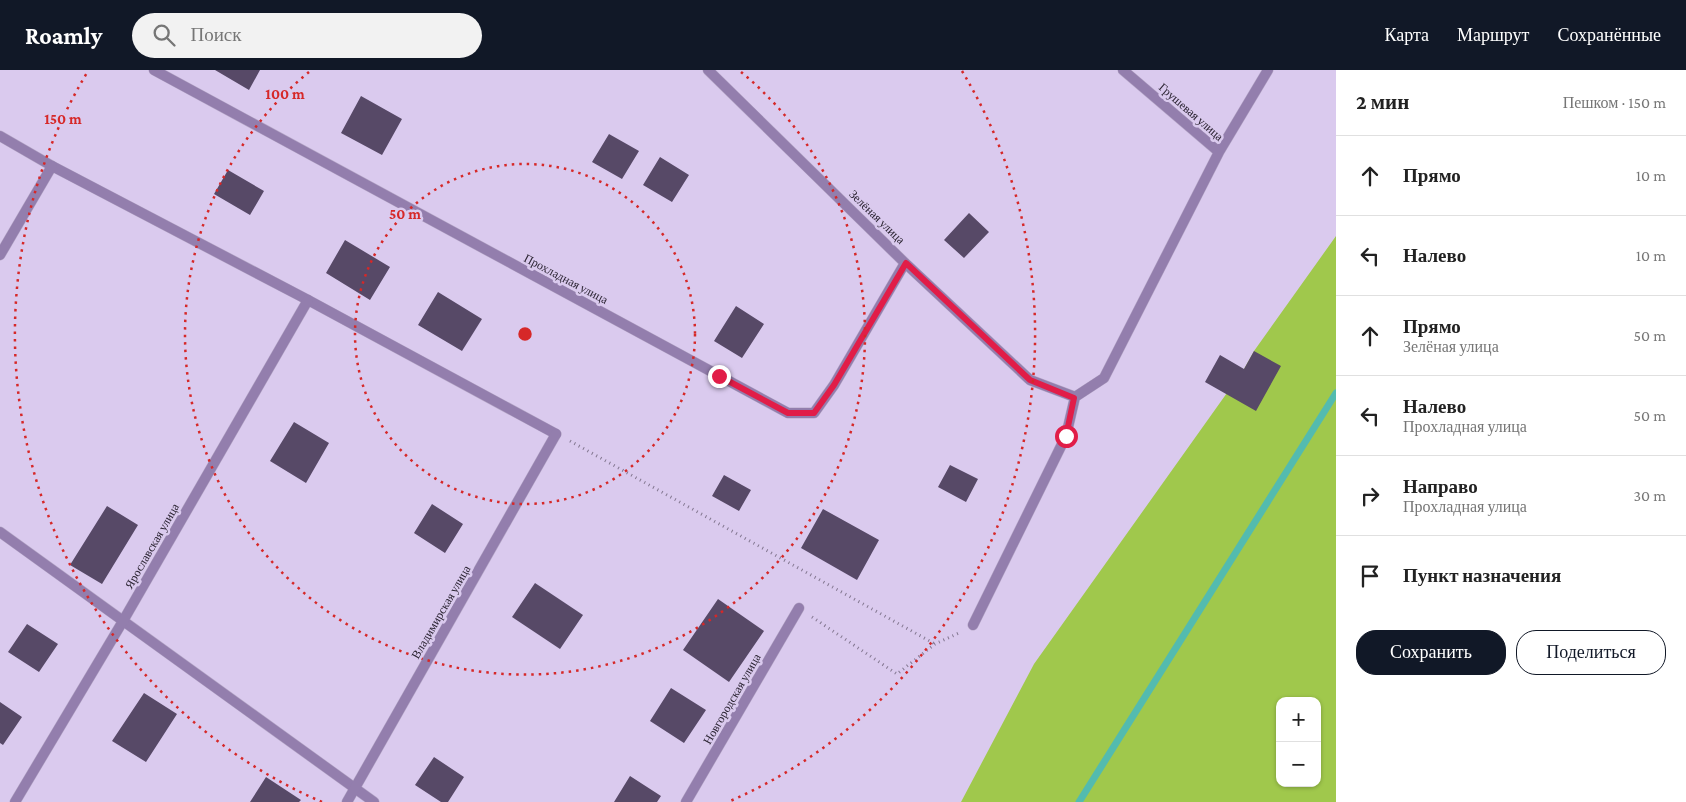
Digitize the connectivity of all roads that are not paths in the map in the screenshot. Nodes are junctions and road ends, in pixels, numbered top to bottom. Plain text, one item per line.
1 (154, 70) edge
2 (708, 70) edge
3 (1123, 70) edge
4 (1268, 70) edge
5 (0, 136) edge
6 (1219, 152) junction
7 (52, 166) junction
8 (0, 255) edge
9 (906, 263) junction
10 (308, 300) junction
11 (1074, 398) junction
12 (0, 532) edge
13 (799, 608) road end
14 (123, 621) junction
15 (973, 626) road end
16 (355, 789) junction
17 (16, 802) edge
18 (347, 802) edge
19 (374, 802) edge
20 (686, 802) edge

1 - 9 street, Прохладная улица
2 - 9 street, Зелёная улица
3 - 6 street, Грушевая улица
4 - 6 street
5 - 7 street
6 - 11 street
7 - 8 street
7 - 10 street
9 - 11 street, Зелёная улица
10 - 14 street, Ярославская улица
10 - 16 street, Владимирская улица
11 - 15 street
12 - 14 street
13 - 20 street, Новгородская улица
14 - 16 street
14 - 17 street, Ярославская улица
16 - 18 street, Владимирская улица
16 - 19 street

